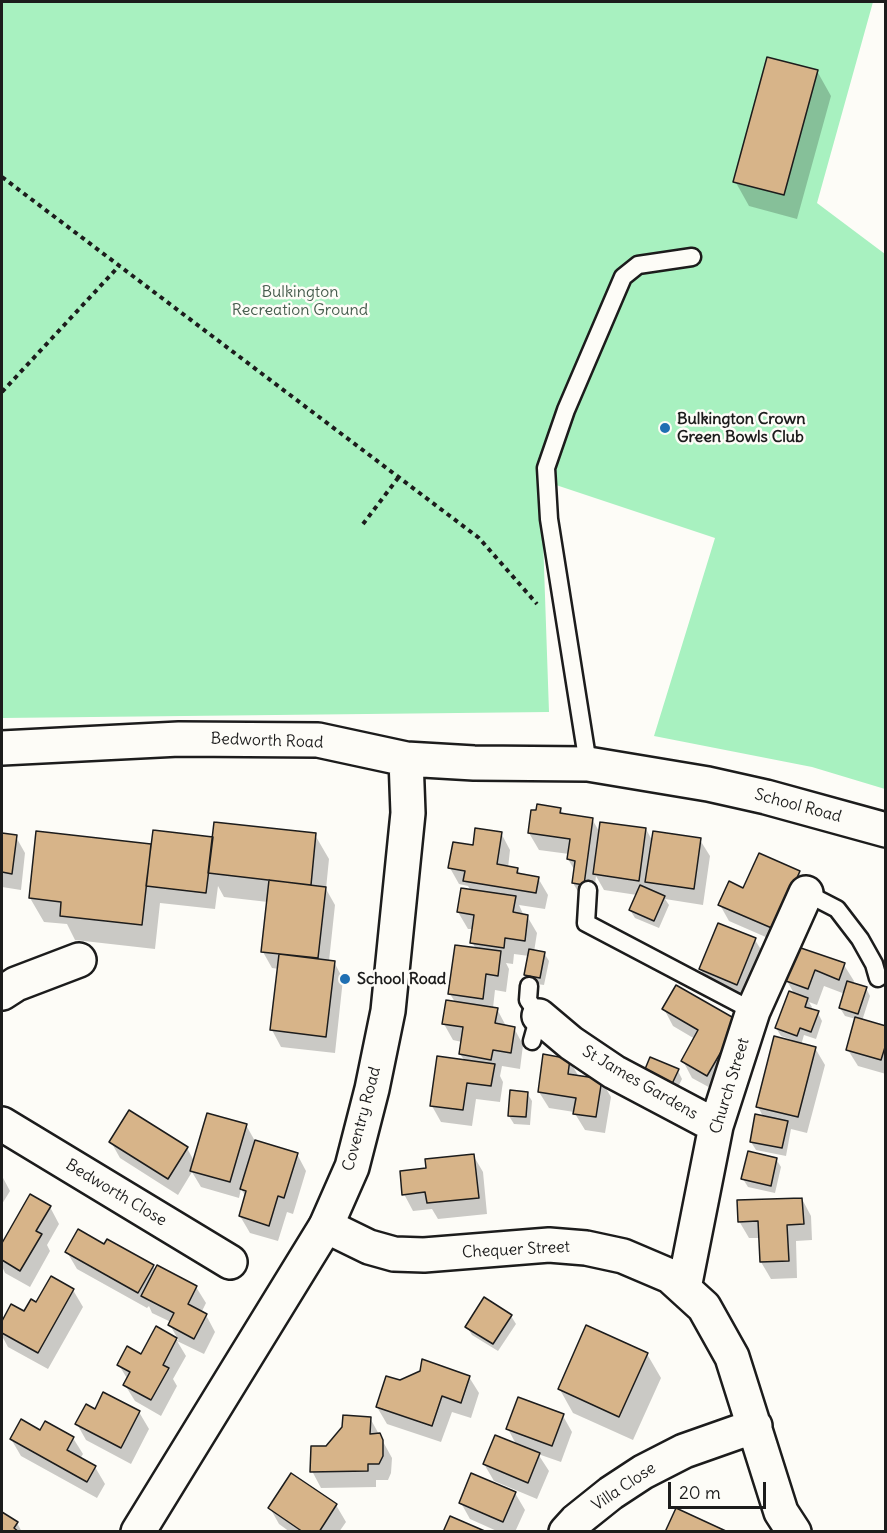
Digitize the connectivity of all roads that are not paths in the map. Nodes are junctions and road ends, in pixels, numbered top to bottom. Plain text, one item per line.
1 (692, 257) dead end
2 (2, 748) edge
3 (406, 759) junction
4 (578, 764) junction
5 (885, 830) edge
6 (588, 890) dead end
7 (806, 893) joint
8 (79, 960) dead end
9 (878, 978) dead end
10 (2, 993) edge
11 (753, 1011) junction
12 (533, 1014) dead end
13 (2, 1124) edge
14 (716, 1126) junction
15 (326, 1226) junction
16 (230, 1262) dead end
17 (684, 1288) junction
18 (755, 1426) junction
19 (138, 1532) edge
20 (566, 1532) edge
21 (794, 1532) edge

1 - 4 lane
2 - 3 street, Bedworth Road
3 - 4 street, Bedworth Road
3 - 15 street, Coventry Road
4 - 5 street, School Road
6 - 11 lane
7 - 9 lane
7 - 11 street, Church Street
8 - 10 street
11 - 14 street, Church Street
12 - 14 street, St James Gardens
13 - 16 street, Bedworth Close
14 - 17 street, Church Street
15 - 17 street, Chequer Street
15 - 19 street, Coventry Road
17 - 18 street, Chequer Street
18 - 20 street, Villa Close
18 - 21 street, Chequer Street

